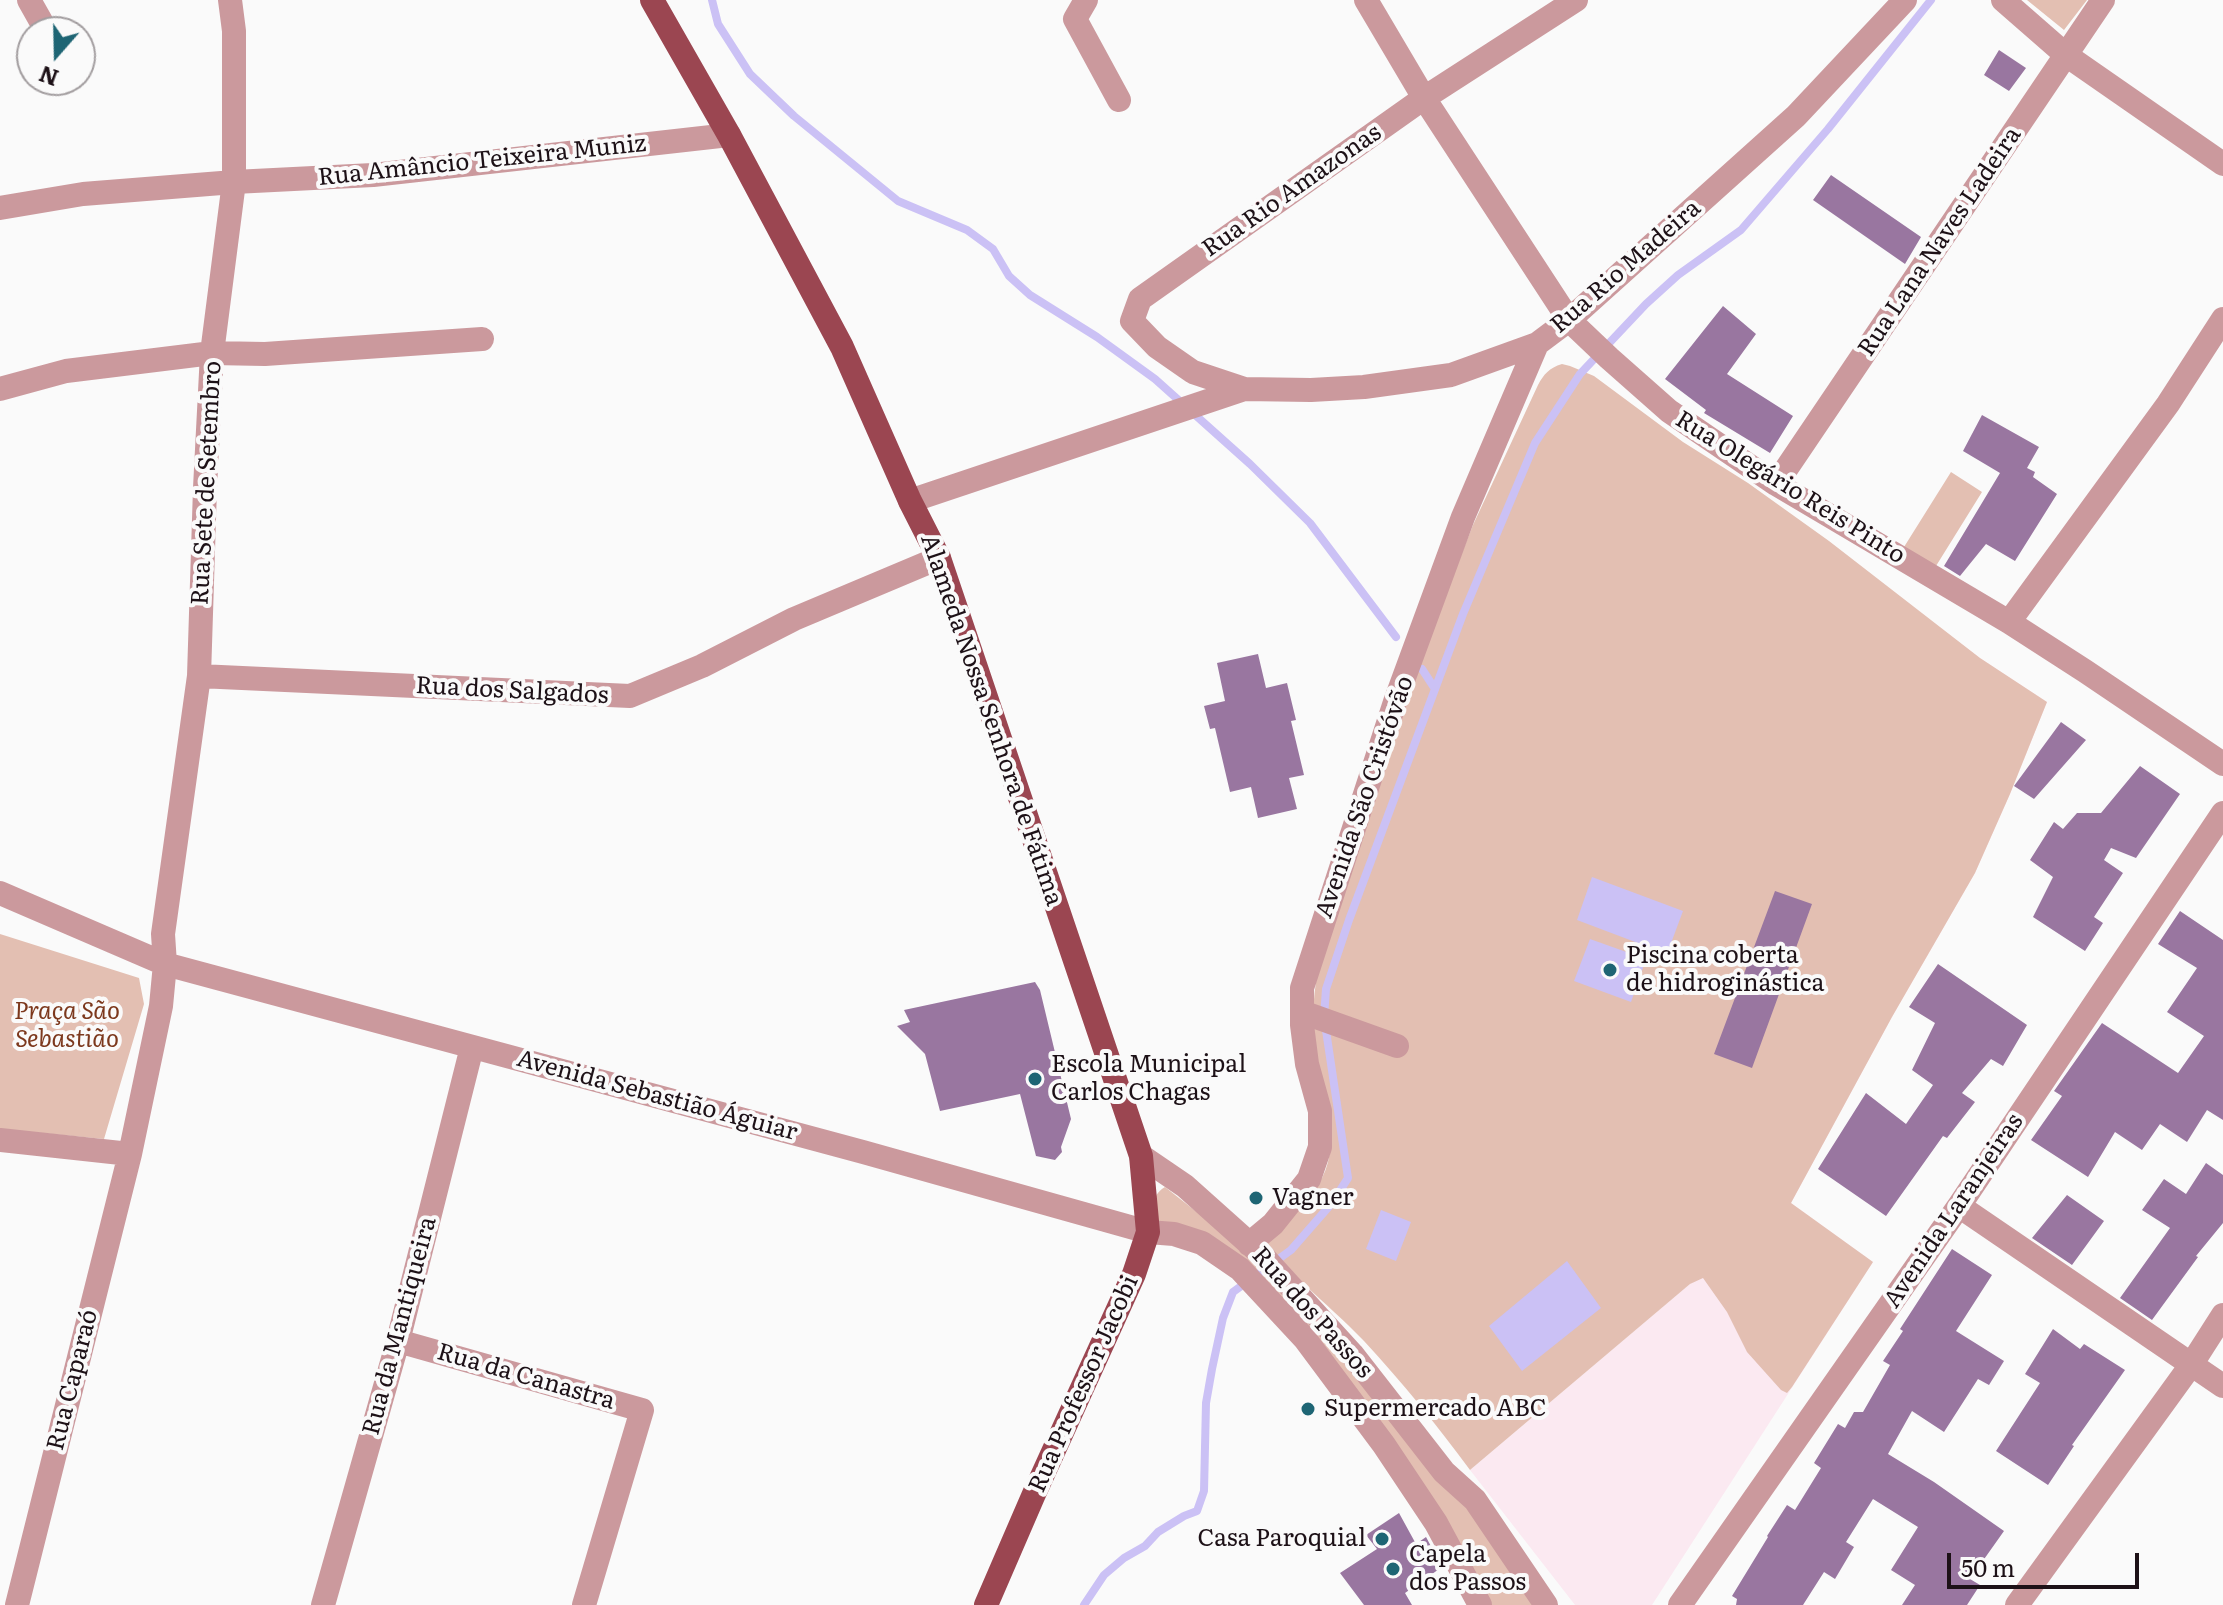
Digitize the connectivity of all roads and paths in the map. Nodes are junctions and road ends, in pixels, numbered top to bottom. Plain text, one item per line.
1 (230, 0) edge
2 (652, 0) edge
3 (1086, 0) edge
4 (1366, 0) edge
5 (1576, 0) edge
6 (1905, 0) edge
7 (2003, 0) edge
8 (2103, 0) edge
9 (2066, 55) junction
10 (1424, 98) junction
11 (1119, 100) dead end
12 (729, 135) junction
13 (2223, 164) edge
14 (234, 182) junction
15 (0, 208) edge
16 (2223, 319) edge
17 (1569, 320) junction
18 (482, 339) dead end
19 (1537, 344) junction
20 (212, 353) junction
21 (0, 389) edge
22 (1244, 389) junction
23 (1776, 484) junction
24 (910, 501) junction
25 (939, 558) junction
26 (2009, 622) junction
27 (199, 676) junction
28 (2223, 764) edge
29 (2223, 813) edge
30 (0, 893) edge
31 (165, 964) junction
32 (1302, 1012) junction
33 (1397, 1046) dead end
34 (472, 1047) junction
35 (0, 1140) edge
36 (130, 1154) junction
37 (1141, 1156) junction
38 (1959, 1206) junction
39 (1148, 1232) junction
40 (1255, 1249) junction
41 (2223, 1315) edge
42 (398, 1341) junction
43 (2191, 1365) junction
44 (2223, 1386) edge
45 (17, 1605) edge
46 (323, 1605) edge
47 (584, 1605) edge
48 (986, 1605) edge
49 (1480, 1605) edge
50 (1546, 1605) edge
51 (1680, 1605) edge
52 (2017, 1605) edge

1 - 14 street, Rua Sete de Setembro
2 - 12 main road, Alameda Nossa Senhora de Fátima
3 - 11 street
4 - 10 street, Rua Olegário Reis Pinto
5 - 10 street, Rua Rio Amazonas
6 - 17 street, Rua Rio Madeira
7 - 9 street
8 - 9 street, Rua Lana Naves Ladeira
9 - 13 street
9 - 23 street, Rua Lana Naves Ladeira
10 - 17 street, Rua Olegário Reis Pinto
10 - 22 street, Rua Rio Amazonas
12 - 14 street, Rua Amâncio Teixeira Muniz
12 - 24 main road, Alameda Nossa Senhora de Fátima
14 - 15 street, Rua Amâncio Teixeira Muniz
14 - 20 street, Rua Sete de Setembro
16 - 26 street
17 - 19 street, Rua Rio Madeira
17 - 23 street, Rua Olegário Reis Pinto
18 - 20 street
19 - 22 street, Rua Rio Madeira
19 - 32 street, Avenida São Cristóvão
20 - 21 street
20 - 27 street, Rua Sete de Setembro
22 - 24 street, Rua Rio Madeira
23 - 26 street, Rua Olegário Reis Pinto
24 - 25 main road, Alameda Nossa Senhora de Fátima
25 - 27 street, Rua dos Salgados
25 - 37 main road, Alameda Nossa Senhora de Fátima
26 - 28 street, Rua Olegário Reis Pinto
27 - 31 street, Rua Sete de Setembro
29 - 38 street, Avenida Laranjeiras
30 - 31 street
31 - 34 street, Avenida Sebastião Águiar
31 - 36 street
32 - 33 street
32 - 40 street, Avenida São Cristóvão
34 - 39 street, Avenida Sebastião Águiar
34 - 42 street, Rua da Mantiqueira
35 - 36 street
36 - 45 street, Rua Caparaó
37 - 39 main road, Rua Professor Jacobi
37 - 40 street, Rua dos Passos
38 - 43 street
38 - 51 street, Avenida Laranjeiras
39 - 48 main road, Rua Professor Jacobi
39 - 49 street, Rua dos Passos
40 - 50 street, Rua dos Passos
41 - 43 street
42 - 46 street, Rua da Mantiqueira
42 - 47 street, Rua da Canastra
43 - 44 street
43 - 52 street

